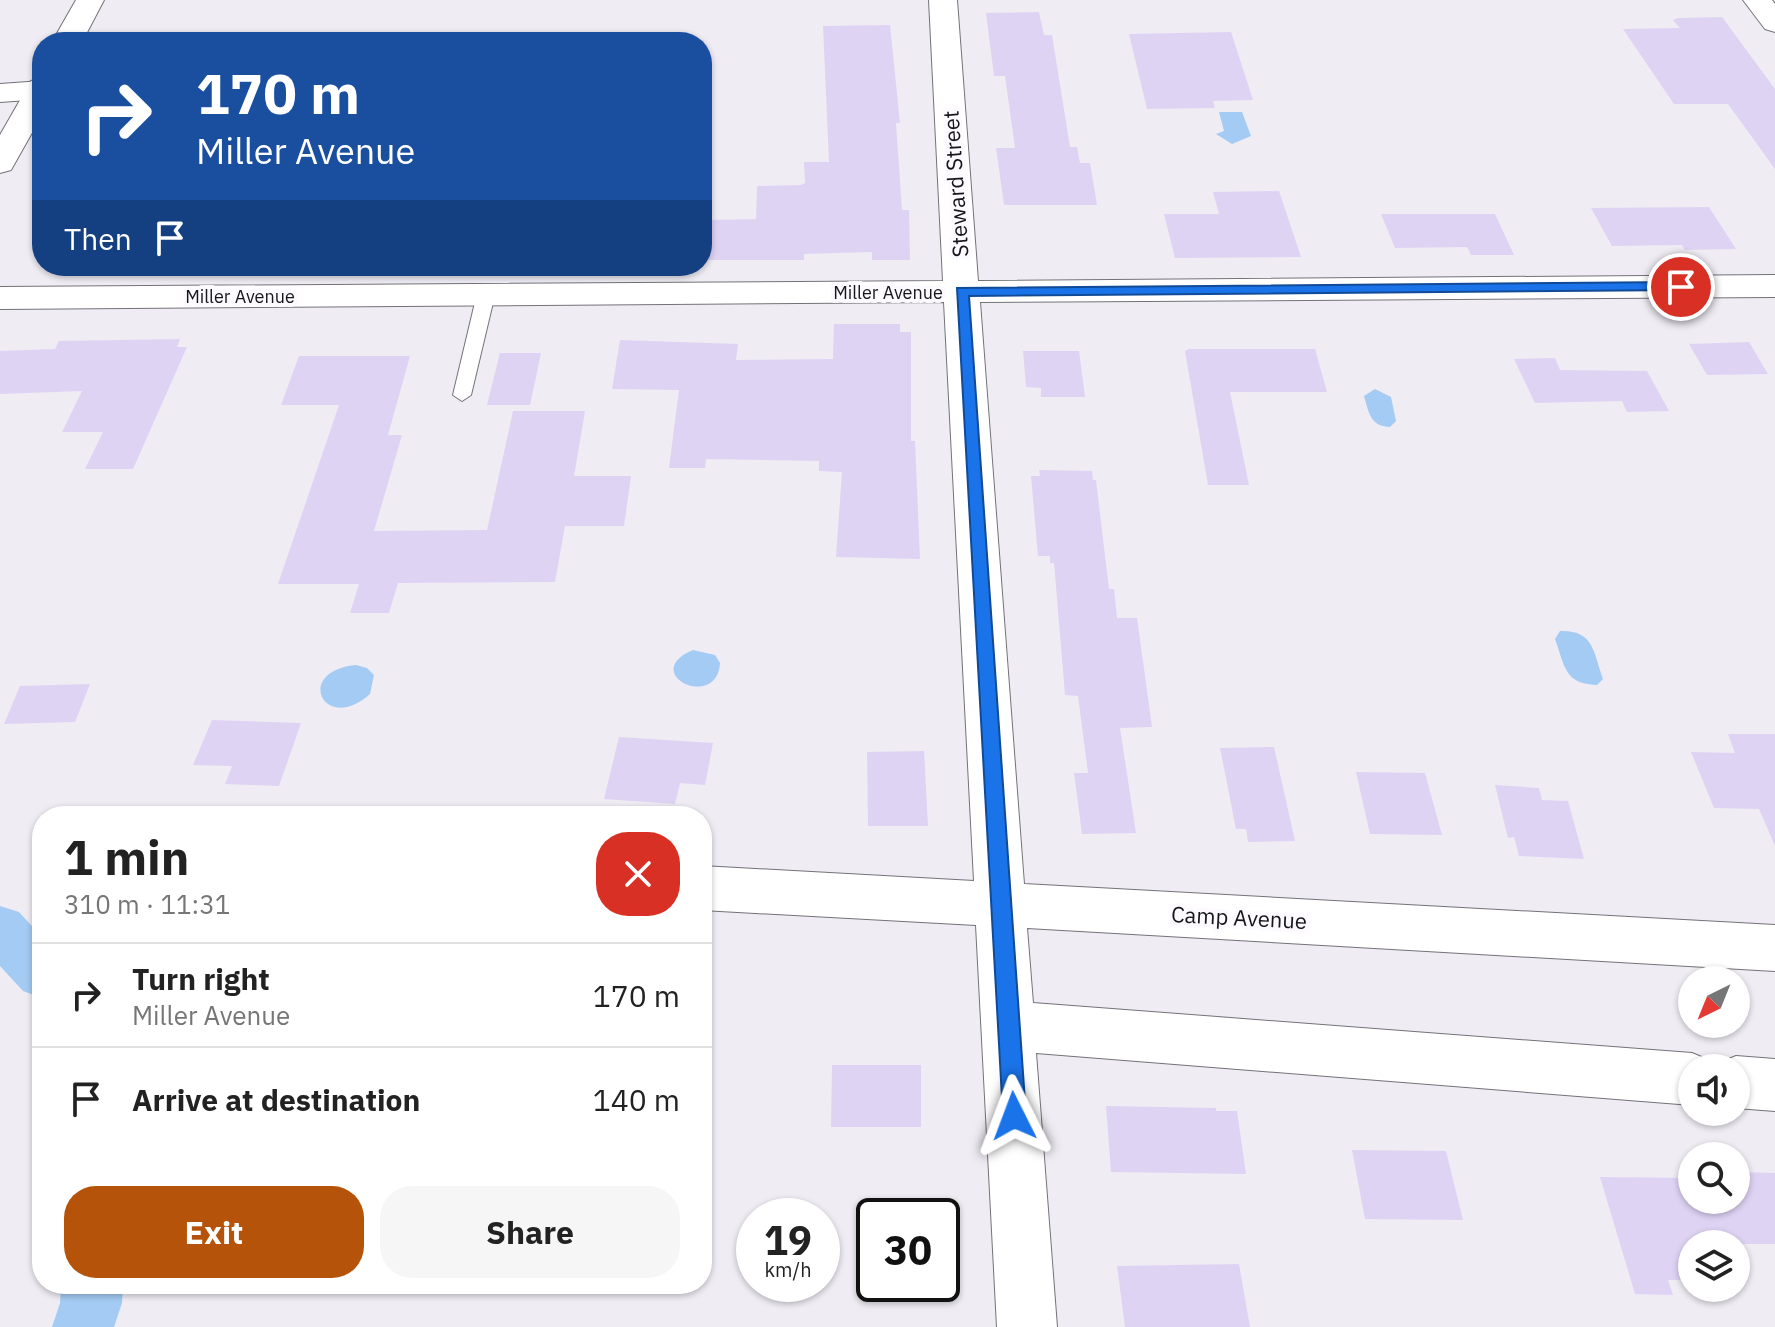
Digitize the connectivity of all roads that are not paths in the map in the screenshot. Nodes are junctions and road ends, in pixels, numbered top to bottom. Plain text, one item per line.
1 (90, 0) edge
2 (943, 0) edge
3 (1757, 0) edge
4 (1775, 23) edge
5 (72, 32) edge
6 (0, 93) edge
7 (32, 95) edge
8 (32, 109) edge
9 (0, 163) edge
10 (1775, 286) edge
11 (962, 291) junction
12 (486, 294) junction
13 (0, 298) edge
14 (462, 395) dead end
15 (712, 889) edge
16 (1001, 903) junction
17 (1775, 948) edge
18 (1009, 1026) junction
19 (1678, 1078) edge
20 (1750, 1083) edge
21 (1775, 1085) edge
22 (1027, 1327) edge

1 - 5 street
2 - 11 street, Steward Street
3 - 4 street
6 - 7 street
8 - 9 street
10 - 11 street, Miller Avenue
11 - 12 street, Miller Avenue
11 - 16 street, Steward Street
12 - 13 street, Miller Avenue
12 - 14 lane
15 - 16 street, Camp Avenue
16 - 17 street, Camp Avenue
16 - 18 street, Steward Street
18 - 19 street
18 - 22 street, Steward Street
20 - 21 street

